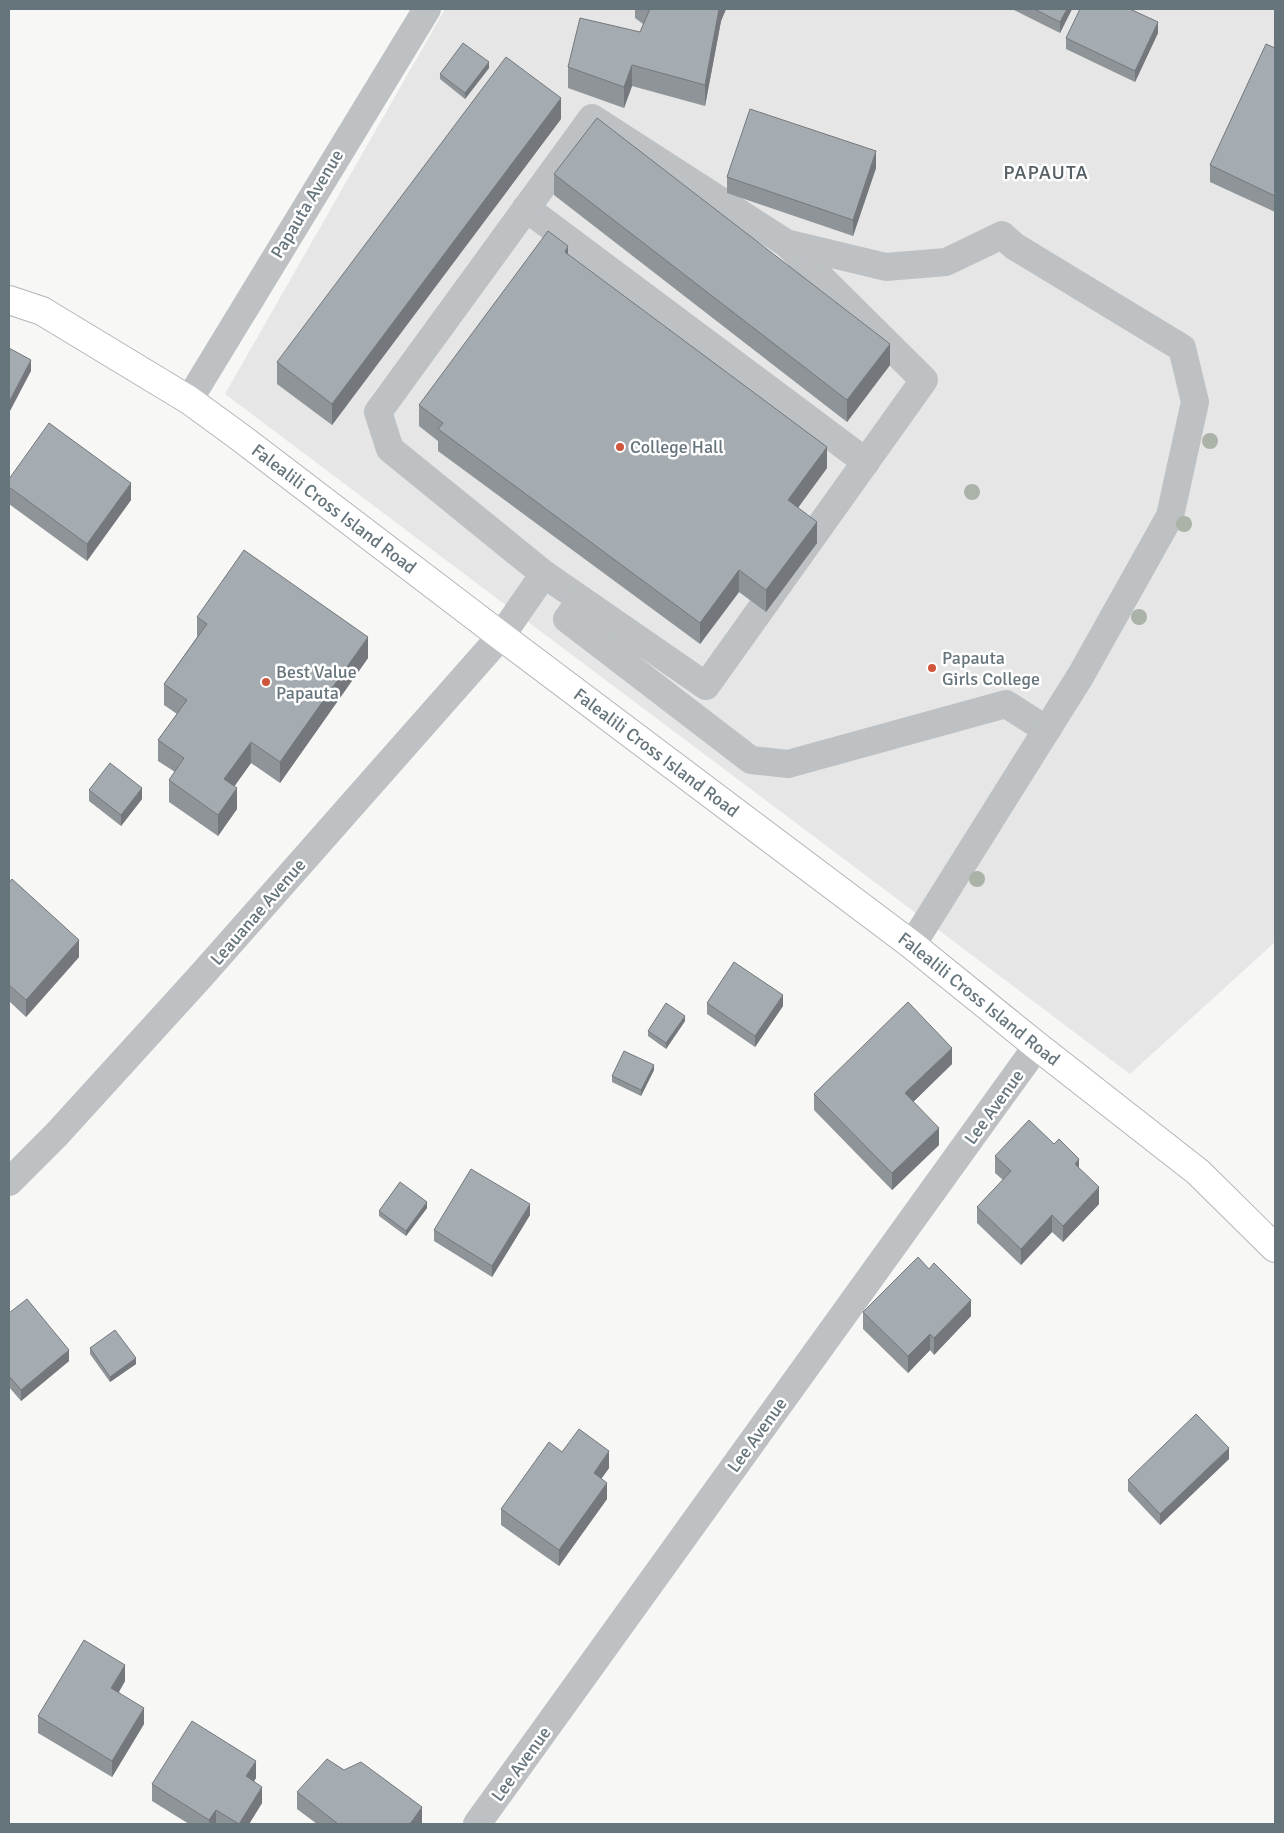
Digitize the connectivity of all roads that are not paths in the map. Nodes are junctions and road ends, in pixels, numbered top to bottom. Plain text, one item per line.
1 (427, 9) edge
2 (526, 208) junction
3 (786, 243) junction
4 (9, 300) edge
5 (189, 400) junction
6 (866, 462) junction
7 (544, 574) junction
8 (581, 600) junction
9 (501, 636) junction
10 (1047, 730) junction
11 (912, 945) junction
12 (1038, 1046) junction
13 (9, 1182) edge
14 (1275, 1248) edge
15 (477, 1824) edge

1 - 5 street, Papauta Avenue
2 - 3 street
2 - 6 street
2 - 7 street
3 - 6 street
3 - 10 street
4 - 5 main road, Falealili Cross Island Road
5 - 9 main road, Falealili Cross Island Road
6 - 8 street
7 - 8 street
7 - 9 street, Leauanae Avenue
8 - 10 street
9 - 11 main road, Falealili Cross Island Road
9 - 13 street, Leauanae Avenue
10 - 11 street
11 - 12 main road, Falealili Cross Island Road
12 - 14 main road, Falealili Cross Island Road
12 - 15 street, Lee Avenue

